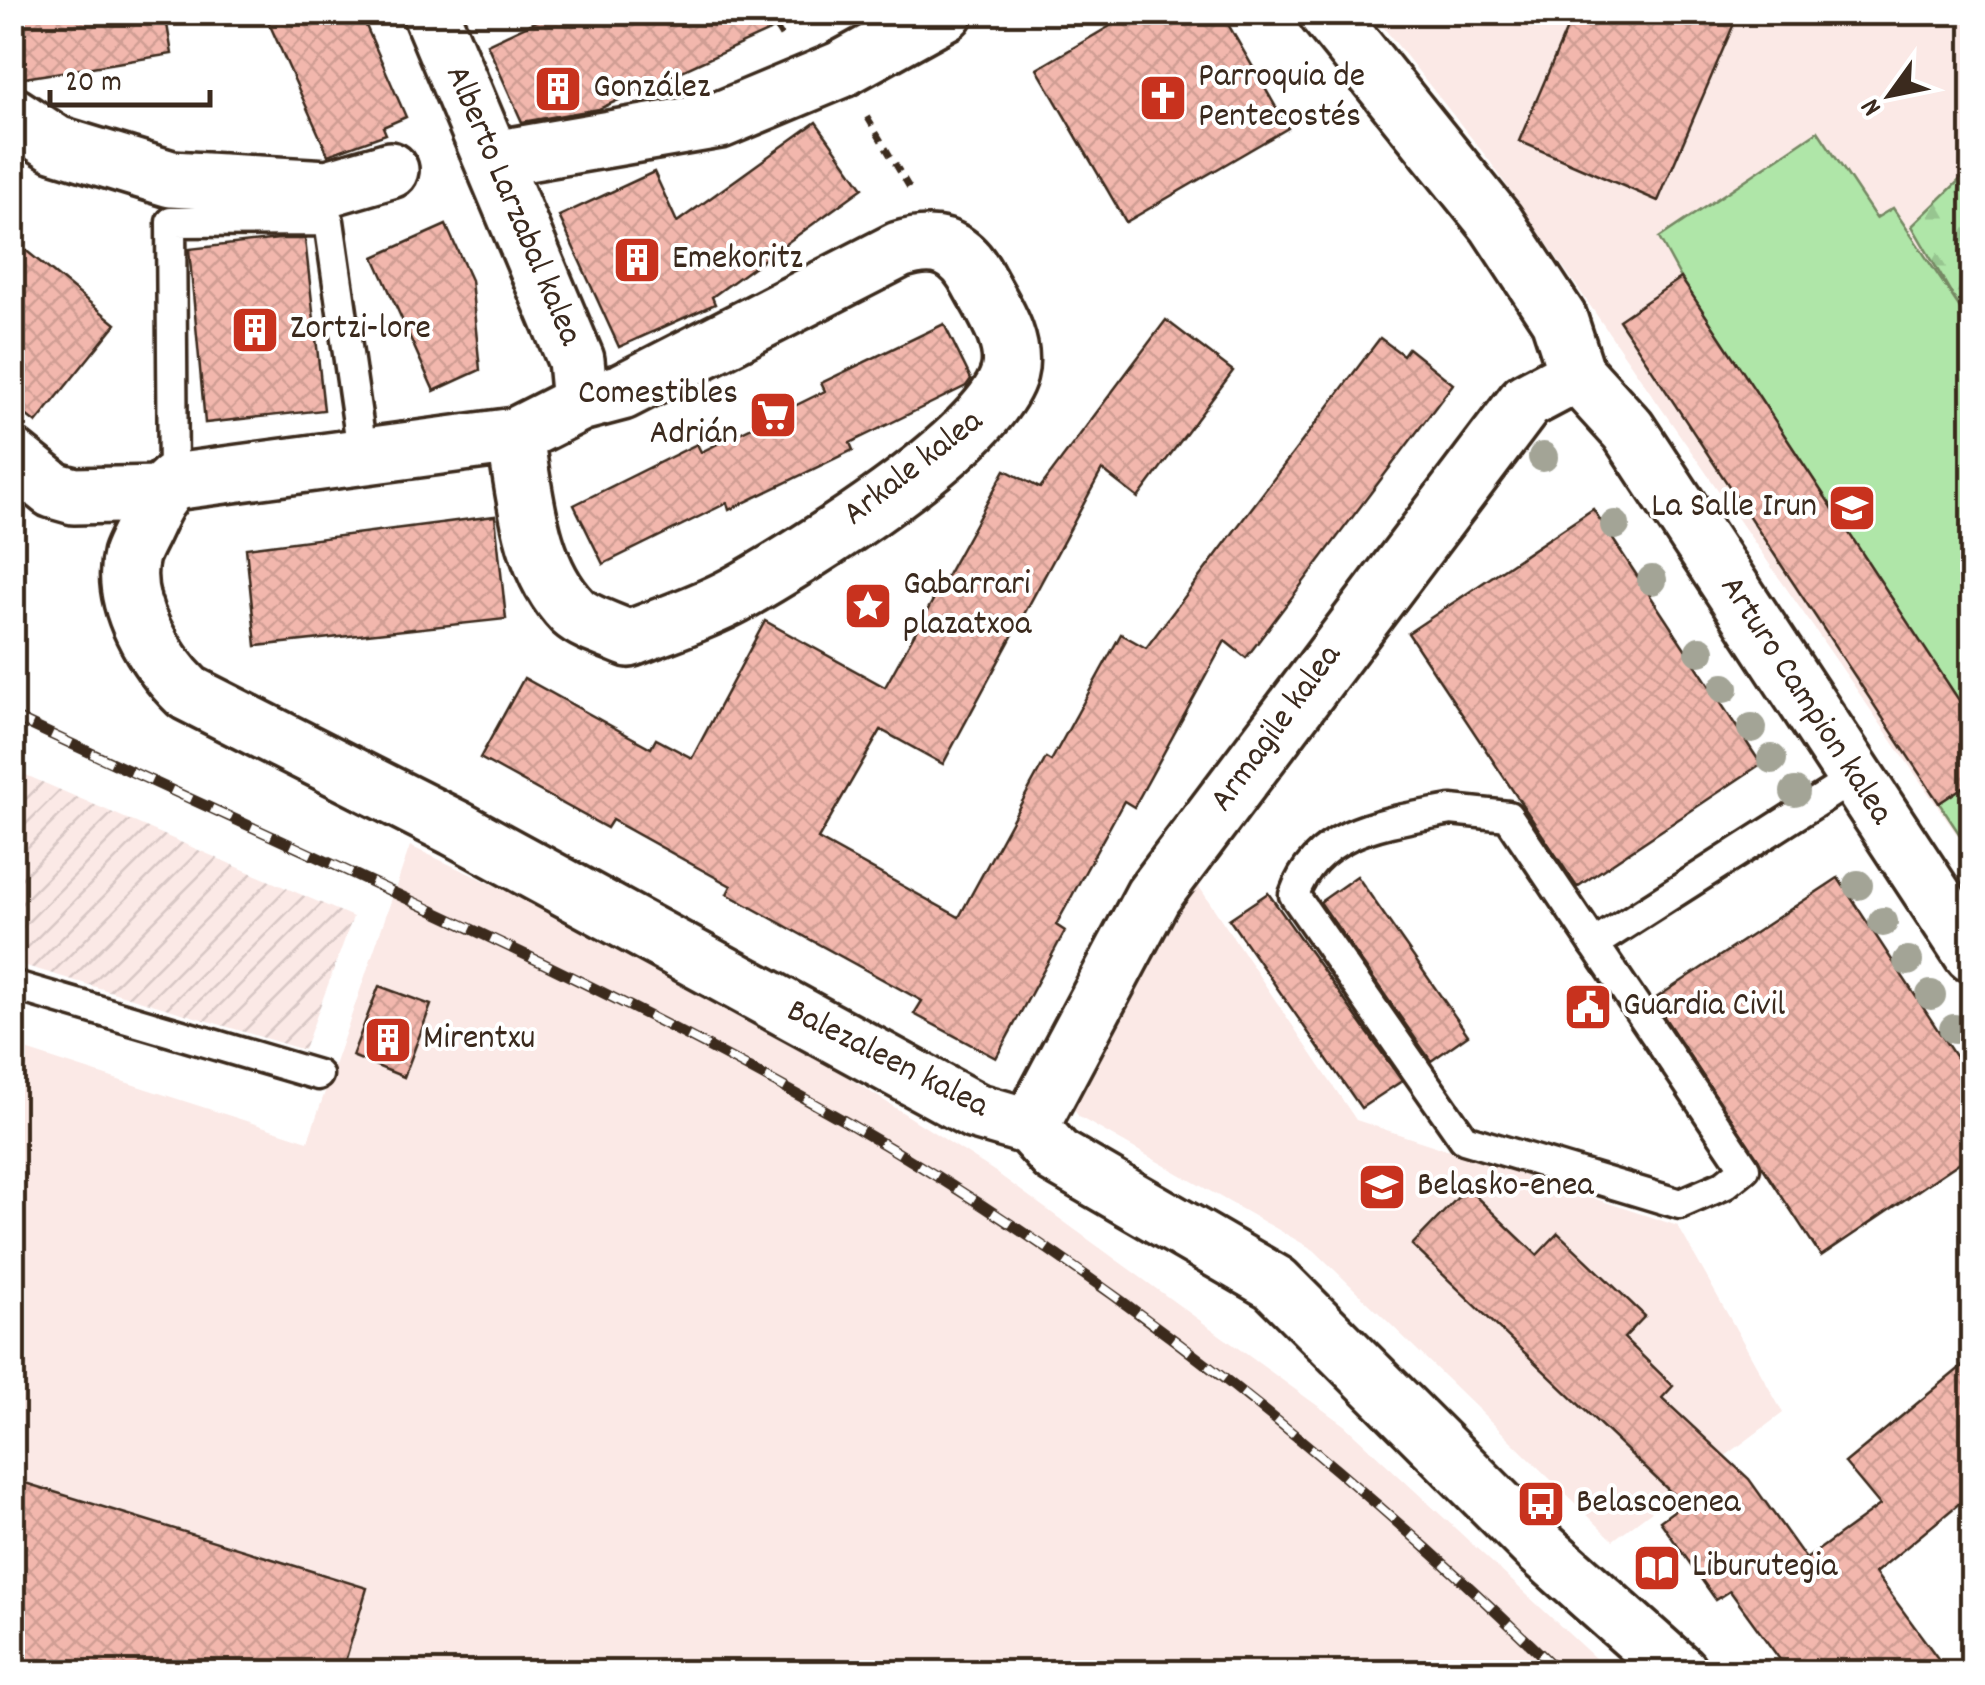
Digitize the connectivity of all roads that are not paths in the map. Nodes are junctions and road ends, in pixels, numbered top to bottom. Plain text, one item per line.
1 (430, 12) edge
2 (946, 12) edge
3 (1326, 12) edge
4 (12, 115) edge
5 (493, 159) junction
6 (390, 170) dead end
7 (154, 190) junction
8 (329, 204) junction
9 (1576, 374) junction
10 (580, 403) junction
11 (515, 436) junction
12 (12, 456) edge
13 (362, 458) junction
14 (166, 488) junction
15 (1854, 778) junction
16 (1594, 944) junction
17 (1972, 954) edge
18 (12, 985) edge
19 (318, 1075) dead end
20 (1030, 1127) junction
21 (1679, 1672) edge

1 - 5 street, Alberto Larzabal kalea
2 - 5 street
3 - 9 street, Arturo Campion kalea
4 - 7 street
5 - 10 street, Alberto Larzabal kalea
6 - 8 street
7 - 8 street
7 - 14 lane
8 - 13 lane
9 - 15 street, Arturo Campion kalea
9 - 20 street, Armagile kalea
10 - 11 street, Arkale kalea
10 - 11 street, Arkale kalea
11 - 13 street, Arkale kalea
12 - 14 street, Arkale kalea
13 - 14 street, Arkale kalea
14 - 20 street, Balezaleen kalea
15 - 16 lane
15 - 17 street, Arturo Campion kalea
16 - 16 lane
18 - 19 lane
20 - 21 street, Balezaleen kalea

